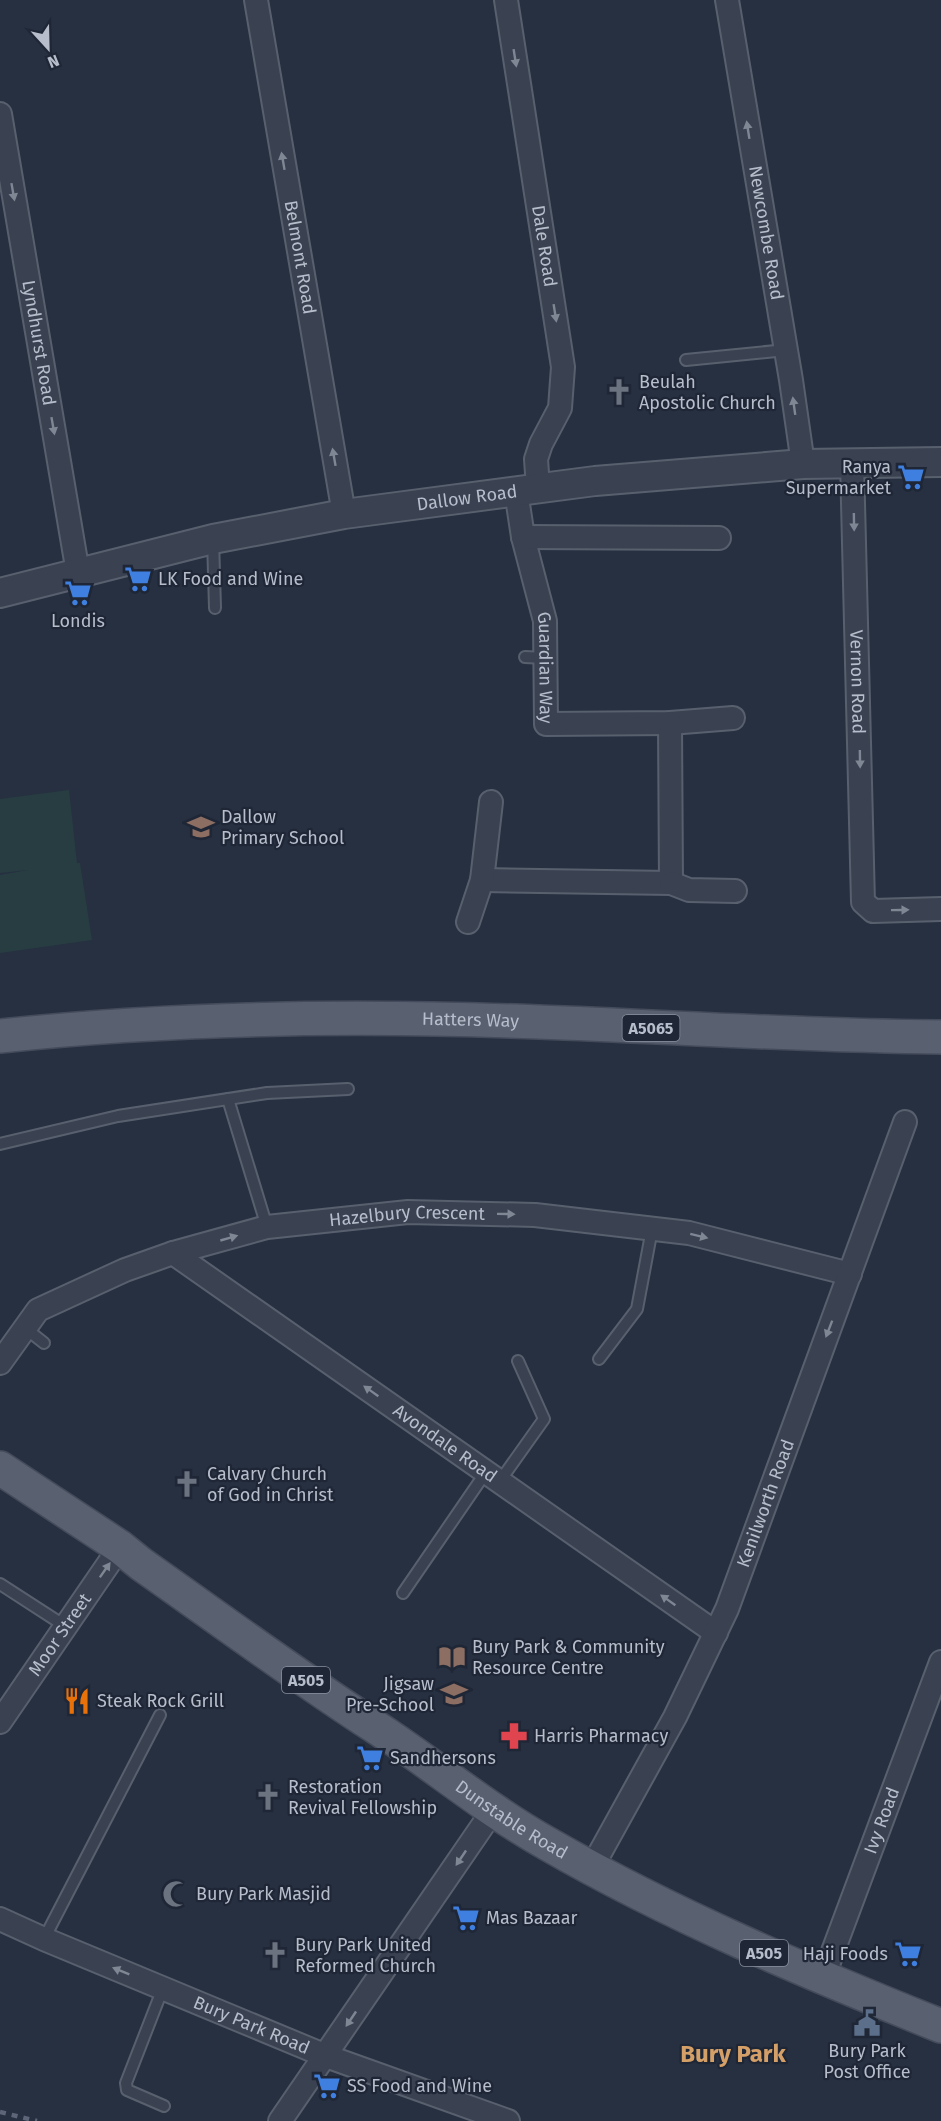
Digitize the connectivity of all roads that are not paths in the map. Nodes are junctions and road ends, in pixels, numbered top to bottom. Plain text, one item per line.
1 (256, 0) edge
2 (506, 0) edge
3 (727, 0) edge
4 (0, 114) edge
5 (786, 350) junction
6 (686, 360) dead end
7 (941, 462) edge
8 (852, 463) junction
9 (802, 464) junction
10 (527, 489) junction
11 (344, 514) junction
12 (523, 537) junction
13 (719, 538) dead end
14 (213, 539) junction
15 (78, 573) junction
16 (0, 593) edge
17 (215, 608) dead end
18 (733, 718) dead end
19 (670, 723) junction
20 (491, 802) dead end
21 (482, 880) junction
22 (671, 883) junction
23 (735, 891) dead end
24 (941, 909) edge
25 (468, 922) dead end
26 (0, 1036) edge
27 (941, 1037) edge
28 (348, 1089) dead end
29 (228, 1099) junction
30 (905, 1122) dead end
31 (0, 1144) edge
32 (267, 1227) junction
33 (652, 1229) junction
34 (173, 1253) junction
35 (850, 1274) junction
36 (25, 1328) junction
37 (44, 1343) dead end
38 (599, 1359) dead end
39 (518, 1361) dead end
40 (0, 1363) edge
41 (0, 1444) edge
42 (0, 1468) edge
43 (493, 1477) junction
44 (120, 1547) junction
45 (0, 1584) edge
46 (403, 1593) dead end
47 (65, 1626) junction
48 (716, 1633) junction
49 (941, 1662) edge
50 (160, 1715) dead end
51 (0, 1722) edge
52 (494, 1809) junction
53 (591, 1869) junction
54 (0, 1919) edge
55 (44, 1939) junction
56 (823, 1978) junction
57 (163, 1988) junction
58 (941, 2026) edge
59 (326, 2056) junction
60 (164, 2106) dead end
61 (280, 2121) edge
62 (508, 2121) edge

11 -> 1 street, Belmont Road
2 -> 10 street, Dale Road
5 -> 3 street, Newcombe Road
4 -> 15 street, Lyndhurst Road
5 - 6 lane
9 -> 5 street, Newcombe Road
7 - 8 street, Dallow Road
8 - 9 street, Dallow Road
8 -> 24 street, Vernon Road
9 - 10 street, Dallow Road
10 - 11 street, Dallow Road
10 - 12 street, Guardian Way
11 - 14 street, Dallow Road
12 - 13 street
12 - 19 street, Guardian Way
14 - 15 street, Dallow Road
14 - 17 lane
15 - 16 street, Dallow Road
18 - 19 street, Guardian Way
19 - 22 street
20 - 21 street
21 - 22 street
21 - 25 street
22 - 23 street
26 - 27 main road, Hatters Way / A5065
28 - 29 lane
29 - 31 lane
29 - 32 lane
30 - 35 street, Kenilworth Road
32 -> 33 street, Hazelbury Crescent
34 -> 32 street, Hazelbury Crescent
33 -> 35 street, Hazelbury Crescent
33 - 38 lane
34 - 36 street, Hazelbury Crescent
43 -> 34 street, Avondale Road
35 -> 48 street, Kenilworth Road
36 - 37 lane
36 - 40 street, Hazelbury Crescent
39 - 43 lane
41 - 44 main road, Dunstable Road
42 - 44 main road, Dunstable Road
43 - 46 lane
48 -> 43 street, Avondale Road
47 -> 44 street, Moor Street
44 - 52 main road, Dunstable Road / A505
45 - 47 lane
47 - 51 street, Moor Street
48 - 53 street, Kenilworth Road
49 - 56 street, Ivy Road
50 - 55 lane
52 - 53 main road, Dunstable Road / A505
52 -> 59 street
53 - 56 main road, Dunstable Road / A505
54 - 55 street, Bury Park Road
57 -> 55 street, Bury Park Road
56 - 58 main road, Dunstable Road / A505
57 - 59 street, Bury Park Road
57 - 60 lane
59 - 61 street
59 - 62 street, Bury Park Road

